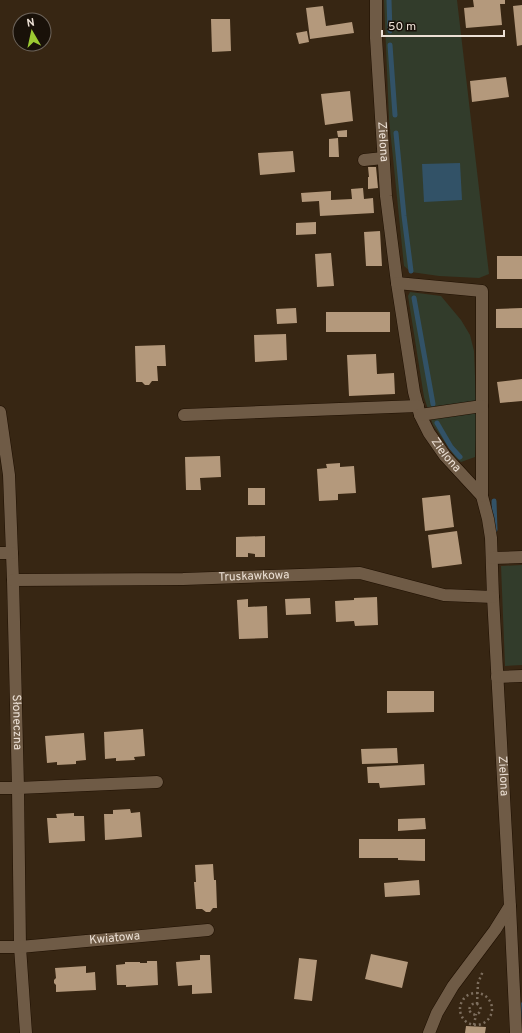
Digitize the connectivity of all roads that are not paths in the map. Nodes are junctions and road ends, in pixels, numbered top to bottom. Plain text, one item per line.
1 (376, 0) edge
2 (383, 158) junction
3 (364, 160) dead end
4 (397, 283) junction
5 (482, 406) junction
6 (419, 411) junction
7 (0, 412) edge
8 (184, 415) dead end
9 (482, 496) junction
10 (6, 553) edge
11 (522, 557) edge
12 (492, 558) junction
13 (13, 580) junction
14 (493, 597) junction
15 (522, 676) edge
16 (497, 677) junction
17 (157, 782) dead end
18 (0, 788) edge
19 (18, 788) junction
20 (510, 906) junction
21 (208, 930) dead end
22 (0, 947) edge
23 (20, 947) junction
24 (26, 1033) edge
25 (429, 1033) edge
26 (516, 1033) edge

1 - 2 street, Zielona
2 - 3 street
2 - 4 street, Zielona
4 - 5 street
4 - 6 street, Zielona
5 - 6 street
5 - 9 street
6 - 8 street
6 - 9 street, Zielona
7 - 10 street, Słoneczna
9 - 12 street, Zielona
10 - 13 street, Słoneczna
11 - 12 street
12 - 14 street, Zielona
13 - 14 street, Truskawkowa
13 - 19 street, Słoneczna
14 - 16 street, Zielona
15 - 16 street
16 - 20 street, Zielona
17 - 19 street
18 - 19 street
19 - 23 street, Słoneczna
20 - 25 street
20 - 26 street, Zielona
21 - 23 street, Kwiatowa
22 - 23 street, Kwiatowa
23 - 24 street, Słoneczna

